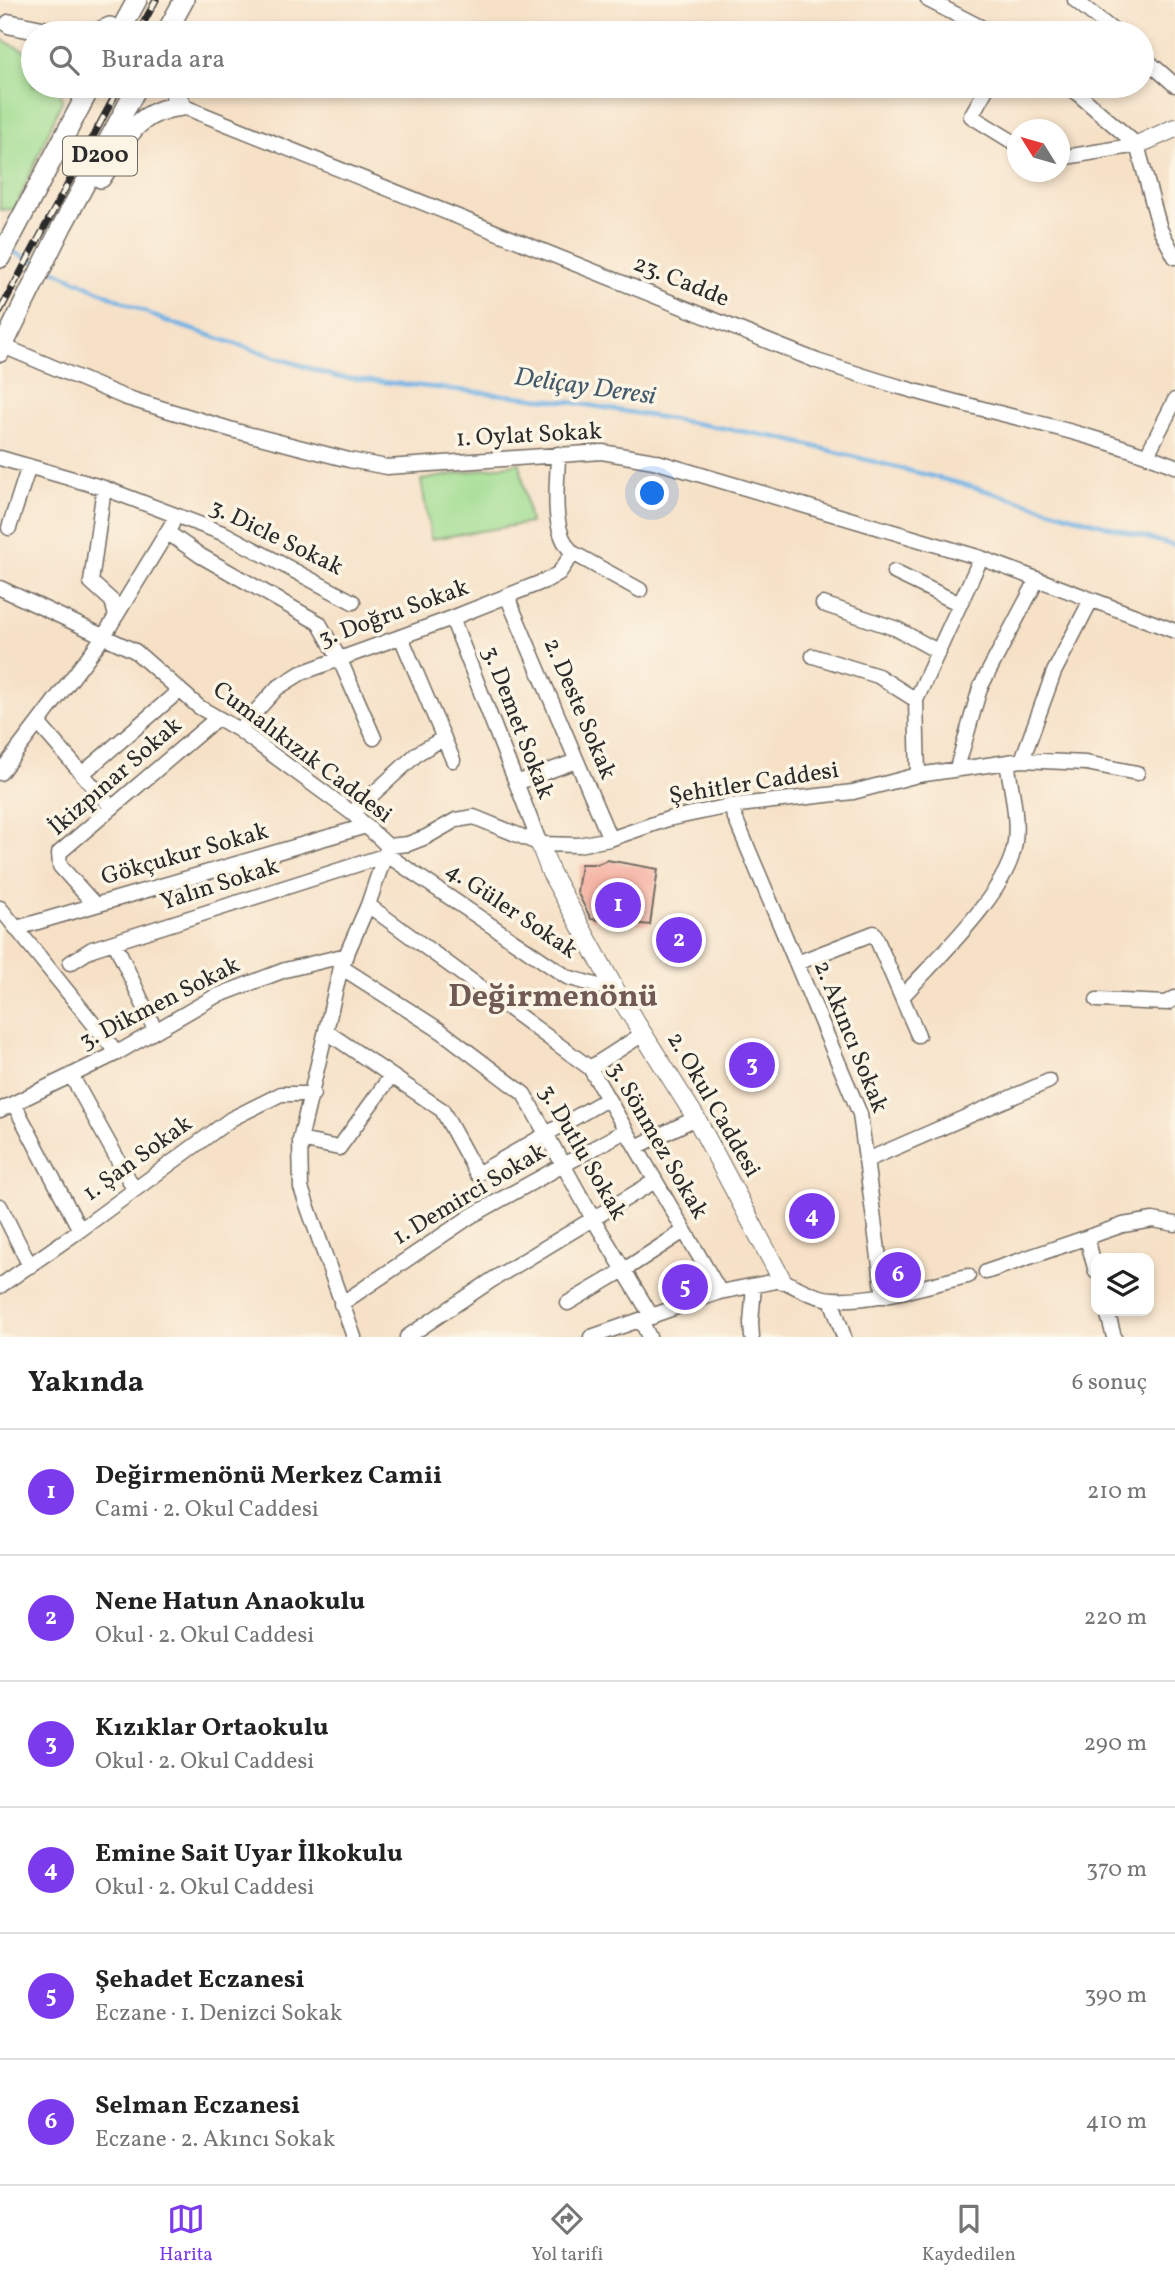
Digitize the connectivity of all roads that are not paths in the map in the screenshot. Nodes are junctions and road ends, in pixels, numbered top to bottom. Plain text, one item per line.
1 (123, 0) edge
2 (137, 0) edge
3 (184, 0) edge
4 (194, 0) edge
5 (928, 0) edge
6 (1075, 0) edge
7 (113, 21) edge
8 (118, 21) edge
9 (173, 21) edge
10 (183, 21) edge
11 (969, 21) edge
12 (1101, 21) edge
13 (5, 22) edge
14 (21, 33) edge
15 (1154, 67) edge
16 (1175, 85) edge
17 (79, 98) edge
18 (132, 98) edge
19 (140, 98) edge
20 (178, 98) edge
21 (981, 98) edge
22 (1083, 98) edge
23 (182, 106) junction
24 (1175, 128) edge
25 (1007, 139) edge
26 (1137, 145) junction
27 (1070, 156) edge
28 (98, 161) junction
29 (65, 220) junction
30 (1175, 257) edge
31 (0, 258) edge
32 (1, 349) edge
33 (1175, 400) edge
34 (558, 454) junction
35 (1147, 455) junction
36 (0, 458) edge
37 (29, 466) junction
38 (1175, 467) edge
39 (104, 488) junction
40 (177, 516) junction
41 (9, 528) dead end
42 (167, 532) junction
43 (573, 553) junction
44 (982, 558) junction
45 (894, 572) dead end
46 (1037, 580) junction
47 (0, 588) edge
48 (640, 590) dead end
49 (507, 596) junction
50 (1091, 600) junction
51 (353, 602) dead end
52 (823, 604) dead end
53 (960, 604) junction
54 (116, 616) junction
55 (452, 618) junction
56 (1175, 631) edge
57 (104, 636) junction
58 (401, 637) junction
59 (939, 652) junction
60 (813, 656) dead end
61 (340, 660) junction
62 (180, 690) junction
63 (916, 701) junction
64 (218, 718) junction
65 (38, 723) junction
66 (239, 730) junction
67 (374, 738) dead end
68 (443, 738) junction
69 (453, 761) dead end
70 (576, 761) junction
71 (1014, 761) junction
72 (957, 768) junction
73 (0, 773) edge
74 (1138, 773) dead end
75 (82, 774) junction
76 (918, 775) junction
77 (516, 783) junction
78 (730, 806) junction
79 (112, 808) junction
80 (352, 813) junction
81 (366, 826) junction
82 (610, 839) junction
83 (540, 844) junction
84 (387, 851) junction
85 (95, 905) junction
86 (368, 905) junction
87 (0, 908) edge
88 (17, 928) junction
89 (115, 943) junction
90 (344, 961) junction
91 (70, 963) dead end
92 (796, 963) junction
93 (616, 991) junction
94 (902, 997) junction
95 (1175, 998) edge
96 (1097, 1000) dead end
97 (155, 1030) junction
98 (327, 1032) junction
99 (643, 1034) junction
100 (918, 1035) dead end
101 (117, 1053) junction
102 (590, 1068) junction
103 (71, 1074) junction
104 (391, 1076) junction
105 (1049, 1081) dead end
106 (313, 1094) junction
107 (607, 1099) junction
108 (14, 1104) junction
109 (0, 1110) edge
110 (696, 1118) junction
111 (625, 1130) junction
112 (546, 1133) junction
113 (300, 1140) junction
114 (636, 1147) junction
115 (867, 1160) junction
116 (563, 1166) junction
117 (655, 1181) junction
118 (134, 1189) junction
119 (0, 1206) edge
120 (593, 1217) junction
121 (1175, 1224) edge
122 (80, 1230) junction
123 (684, 1231) junction
124 (1087, 1238) junction
125 (1091, 1253) edge
126 (30, 1266) junction
127 (624, 1270) junction
128 (986, 1272) dead end
129 (968, 1276) dead end
130 (782, 1280) junction
131 (0, 1286) edge
132 (754, 1286) junction
133 (720, 1292) junction
134 (884, 1296) junction
135 (831, 1299) junction
136 (568, 1303) dead end
137 (341, 1304) junction
138 (1108, 1316) edge
139 (647, 1318) junction
140 (354, 1337) edge
141 (407, 1337) edge
142 (592, 1337) edge
143 (649, 1337) edge
144 (752, 1337) edge
145 (844, 1337) edge
146 (1114, 1337) edge

1 - 7 highway
2 - 8 highway
3 - 9 highway
4 - 10 highway
5 - 11 street
6 - 12 street
13 - 14 highway
15 - 16 street
17 - 31 highway, D200
18 - 28 highway, D200
19 - 28 highway
20 - 23 highway
21 - 25 street
22 - 26 street
23 - 29 highway
23 - 35 street, 23. Cadde
24 - 26 main road
26 - 27 street
26 - 30 street
28 - 29 highway, D200
29 - 32 highway, D200
32 - 34 street, 1. Oylat Sokak
33 - 35 street
34 - 43 street
34 - 44 street, 1. Oylat Sokak
35 - 38 street, 23. Cadde
36 - 37 street, 3. Dicle Sokak
37 - 39 street, 3. Dicle Sokak
37 - 41 street
39 - 40 street, 3. Dicle Sokak
39 - 54 street
40 - 42 street, 3. Dicle Sokak
40 - 51 street, 3. Dicle Sokak
42 - 54 street, 3. Dicle Sokak
42 - 61 street
43 - 48 street
43 - 49 street, 3. Doğru Sokak
44 - 46 street, 1. Oylat Sokak
44 - 53 street
45 - 53 street
46 - 50 street, 1. Oylat Sokak
46 - 72 street
47 - 57 street, Cumalıkızık Caddesi
49 - 55 street, 3. Doğru Sokak
49 - 70 street, 2. Deste Sokak
50 - 56 street, 1. Oylat Sokak
50 - 71 street
52 - 59 street
53 - 59 street
54 - 57 street, 3. Dicle Sokak
55 - 58 street, 3. Doğru Sokak
55 - 77 street, 3. Demet Sokak
57 - 62 street, Cumalıkızık Caddesi
57 - 65 street, 3. Dicle Sokak
58 - 61 street, 3. Doğru Sokak
58 - 68 street
59 - 63 street
60 - 63 street
61 - 66 street, 3. Doğru Sokak
61 - 67 street
62 - 64 street, Cumalıkızık Caddesi
62 - 75 street
63 - 76 street
64 - 66 street, Cumalıkızık Caddesi
64 - 79 street, İkizpınar Sokak
65 - 73 street, 3. Dicle Sokak
65 - 75 street
66 - 80 street, Cumalıkızık Caddesi
68 - 69 street
68 - 80 street
70 - 77 street
70 - 82 street, 2. Deste Sokak
71 - 72 street, Şehitler Caddesi
71 - 74 street, Şehitler Caddesi
71 - 94 street
72 - 76 street, Şehitler Caddesi
75 - 79 street
76 - 78 street, Şehitler Caddesi
77 - 83 street, 3. Demet Sokak
78 - 82 street, Şehitler Caddesi
78 - 92 street, 2. Akıncı Sokak
79 - 85 street, İkizpınar Sokak
80 - 81 street, Cumalıkızık Caddesi
81 - 84 street, Cumalıkızık Caddesi
81 - 85 street, Gökçukur Sokak
82 - 83 street, Şehitler Caddesi
83 - 84 street, Şehitler Caddesi
83 - 93 main road, 2. Okul Caddesi
84 - 86 street, Cumalıkızık Caddesi
84 - 89 street, Yalın Sokak
84 - 93 street, 4. Güler Sokak
85 - 88 street, Gökçukur Sokak
86 - 90 street, Cumalıkızık Caddesi
86 - 102 street, 3. Sönmez Sokak
87 - 88 street
88 - 101 street
89 - 91 street, Yalın Sokak
89 - 97 street
90 - 97 street, 3. Dikmen Sokak
90 - 98 street, Cumalıkızık Caddesi
90 - 112 street, 3. Dutlu Sokak
92 - 94 street
92 - 115 street, 2. Akıncı Sokak
93 - 99 main road, 2. Okul Caddesi
94 - 100 street
95 - 96 street
97 - 101 street, 3. Dikmen Sokak
98 - 104 street
98 - 106 street, Cumalıkızık Caddesi
99 - 102 street
99 - 110 main road, 2. Okul Caddesi
101 - 103 street, 3. Dikmen Sokak
102 - 107 street, 3. Sönmez Sokak
103 - 108 street, 3. Dikmen Sokak
103 - 118 street
104 - 112 street
104 - 113 street
105 - 115 street
106 - 113 street, Cumalıkızık Caddesi
106 - 118 street, 1. Şan Sokak
107 - 111 street, 3. Sönmez Sokak
107 - 112 street
108 - 109 street, 3. Dikmen Sokak
108 - 122 street
110 - 114 street
110 - 130 main road, 2. Okul Caddesi
111 - 114 street, 3. Sönmez Sokak
111 - 116 street, 1. Demirci Sokak
112 - 116 street, 3. Dutlu Sokak
113 - 137 street, Cumalıkızık Caddesi
114 - 117 street, 3. Sönmez Sokak
115 - 134 street, 2. Akıncı Sokak
116 - 120 street, 3. Dutlu Sokak
116 - 137 street, 1. Demirci Sokak
117 - 120 street
117 - 123 street, 3. Sönmez Sokak
118 - 122 street, 1. Şan Sokak
119 - 126 street
120 - 127 street, 3. Dutlu Sokak
120 - 141 street
121 - 124 street
122 - 126 street, 1. Şan Sokak
123 - 127 street
123 - 133 street, 3. Sönmez Sokak
124 - 125 street
124 - 128 street
126 - 131 street, 1. Şan Sokak
127 - 136 street
127 - 139 street, 3. Dutlu Sokak
129 - 134 street
130 - 132 street
130 - 135 street
132 - 133 street
132 - 144 street
133 - 139 street
134 - 135 street
135 - 145 street
137 - 140 street, Cumalıkızık Caddesi
138 - 146 street
139 - 142 street
139 - 143 street, 3. Dutlu Sokak

